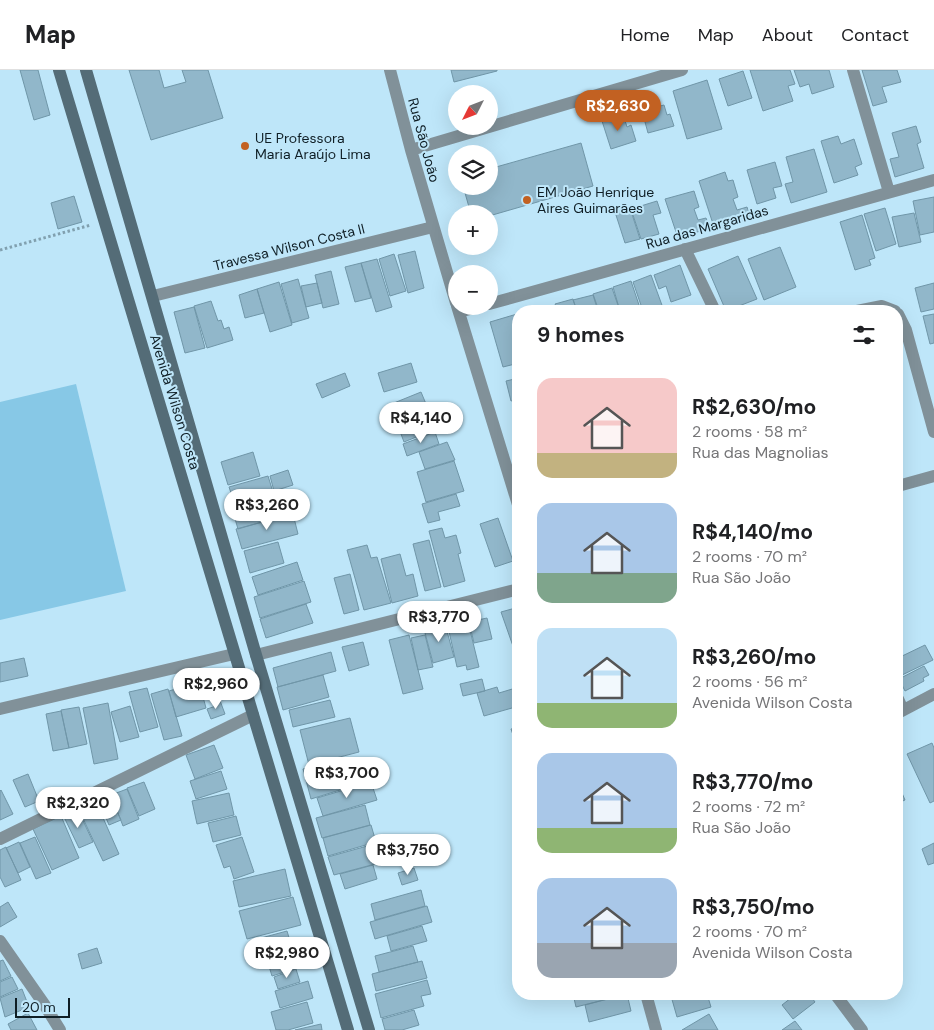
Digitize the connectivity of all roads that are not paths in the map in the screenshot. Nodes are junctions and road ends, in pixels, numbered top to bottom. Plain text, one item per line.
1 (59, 70) edge
2 (86, 70) edge
3 (390, 70) edge
4 (853, 70) edge
5 (677, 71) edge
6 (411, 150) junction
7 (934, 180) edge
8 (888, 192) junction
9 (433, 227) junction
10 (685, 249) junction
11 (448, 275) edge
12 (153, 296) junction
13 (498, 301) edge
14 (712, 305) edge
15 (460, 315) edge
16 (903, 324) edge
17 (168, 353) junction
18 (147, 359) junction
19 (934, 432) edge
20 (934, 476) edge
21 (512, 485) edge
22 (903, 485) edge
23 (512, 591) edge
24 (234, 654) junction
25 (256, 655) junction
26 (934, 694) edge
27 (903, 706) edge
28 (0, 709) edge
29 (253, 715) junction
30 (0, 839) edge
31 (0, 941) edge
32 (648, 1000) edge
33 (840, 1000) edge
34 (60, 1030) edge
35 (348, 1030) edge
36 (369, 1030) edge
37 (656, 1030) edge
38 (862, 1030) edge

1 - 18 street, Avenida Wilson Costa
2 - 12 street
3 - 6 street, Rua São João
4 - 8 street
5 - 6 street
6 - 9 street, Rua São João
7 - 8 street, Rua das Margaridas
8 - 10 street, Rua das Margaridas
9 - 11 street, Rua São João
9 - 12 street, Travessa Wilson Costa II
10 - 13 street, Rua das Margaridas
10 - 14 street
12 - 17 street
15 - 21 street, Rua São João
16 - 19 street
17 - 18 street
17 - 25 street
18 - 24 street, Avenida Wilson Costa
20 - 22 street
23 - 25 street
24 - 28 street
24 - 29 street, Avenida Wilson Costa
25 - 36 street
26 - 27 street
29 - 30 street
29 - 35 street, Avenida Wilson Costa
31 - 34 street
32 - 37 street
33 - 38 street

